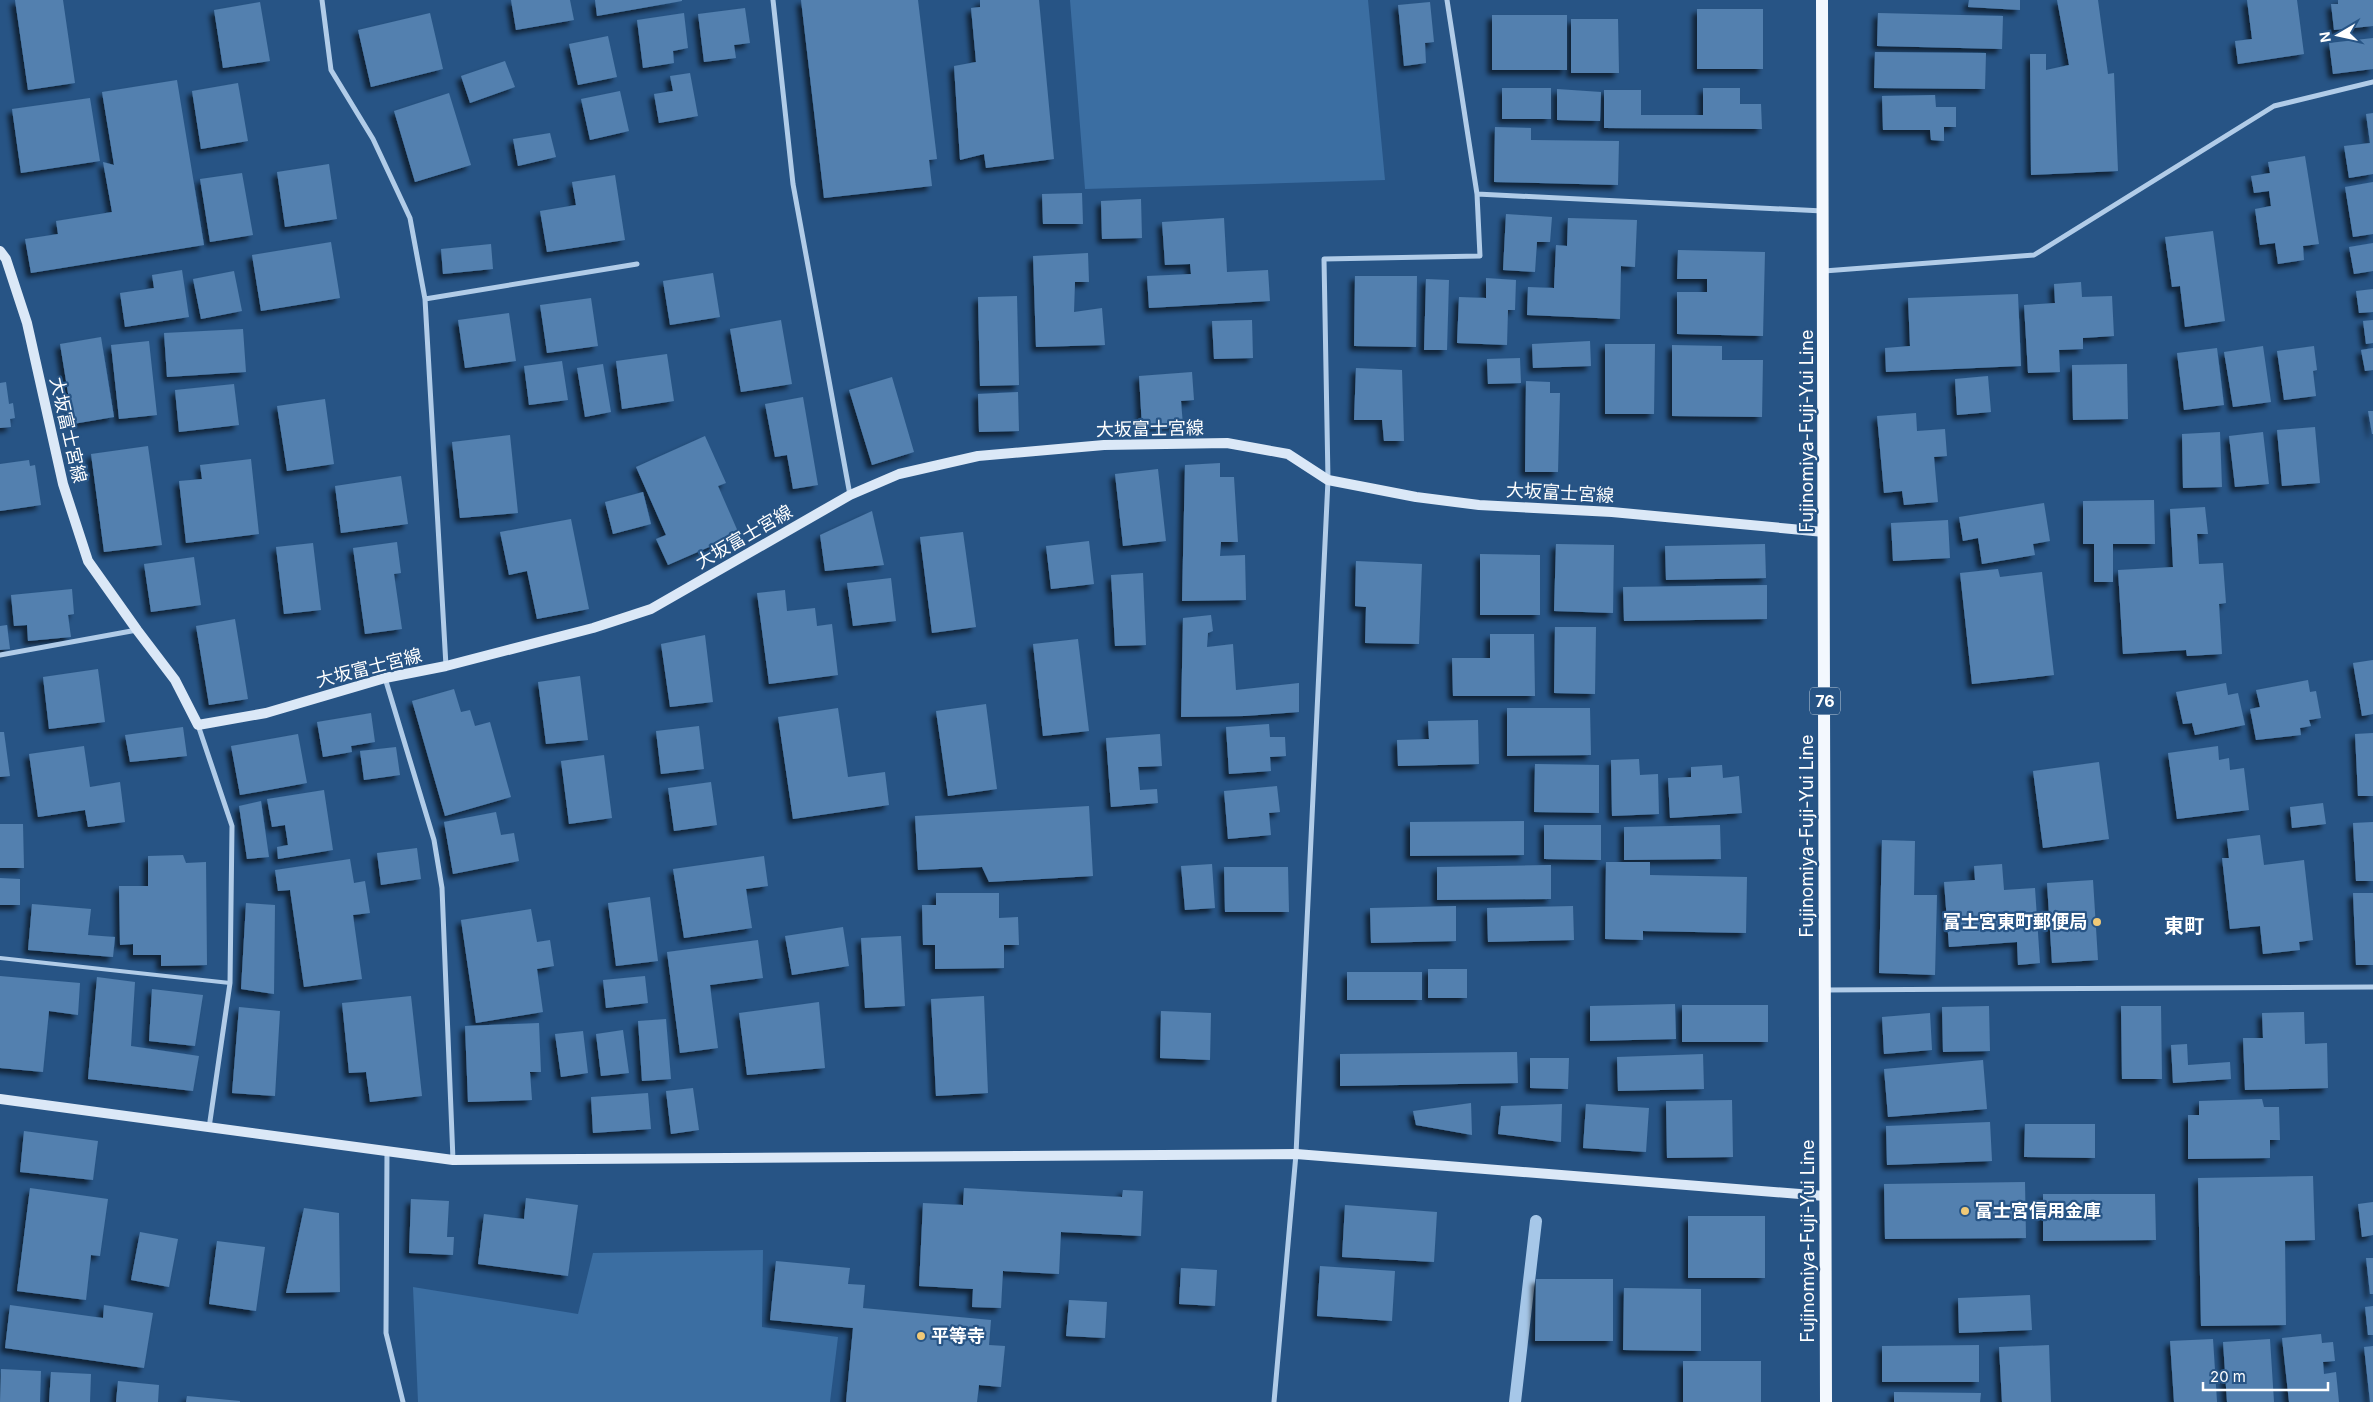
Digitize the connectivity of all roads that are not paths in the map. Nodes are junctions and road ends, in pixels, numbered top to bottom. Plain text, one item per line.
1 (322, 0) edge
2 (773, 0) edge
3 (1447, 0) edge
4 (1822, 0) edge
5 (2373, 82) edge
6 (1477, 194) junction
7 (1824, 211) junction
8 (0, 251) edge
9 (637, 264) dead end
10 (1824, 271) junction
11 (425, 299) junction
12 (1328, 480) junction
13 (850, 495) junction
14 (1824, 532) junction
15 (137, 630) junction
16 (0, 655) edge
17 (446, 666) junction
18 (385, 678) junction
19 (198, 725) junction
20 (0, 958) edge
21 (230, 983) junction
22 (2373, 987) edge
23 (1825, 990) junction
24 (0, 1099) edge
25 (209, 1129) junction
26 (386, 1151) junction
27 (1296, 1154) junction
28 (453, 1160) junction
29 (1825, 1196) junction
30 (403, 1402) edge
31 (1274, 1402) edge
32 (1826, 1402) edge

1 - 11 street
2 - 13 street
3 - 6 street
4 - 7 main road, Fujinomiya-Fuji-Yui Line / 76
5 - 10 street
6 - 7 street
6 - 12 street
7 - 10 main road, Fujinomiya-Fuji-Yui Line / 76
8 - 15 main road, 大坂富士宮線
9 - 11 street
10 - 14 main road, Fujinomiya-Fuji-Yui Line / 76
11 - 17 street
12 - 13 main road, 大坂富士宮線
12 - 14 main road, 大坂富士宮線
12 - 27 street
13 - 17 main road, 大坂富士宮線
14 - 23 main road, Fujinomiya-Fuji-Yui Line / 76
15 - 16 street
15 - 19 main road, 大坂富士宮線
17 - 18 main road, 大坂富士宮線
18 - 19 main road, 大坂富士宮線
18 - 28 street
19 - 21 street
20 - 21 lane
21 - 25 street
22 - 23 street
23 - 29 main road, Fujinomiya-Fuji-Yui Line / 76
24 - 25 main road
25 - 26 main road
26 - 28 main road
26 - 30 street
27 - 28 main road
27 - 29 main road
27 - 31 street
29 - 32 main road, Fujinomiya-Fuji-Yui Line / 76

